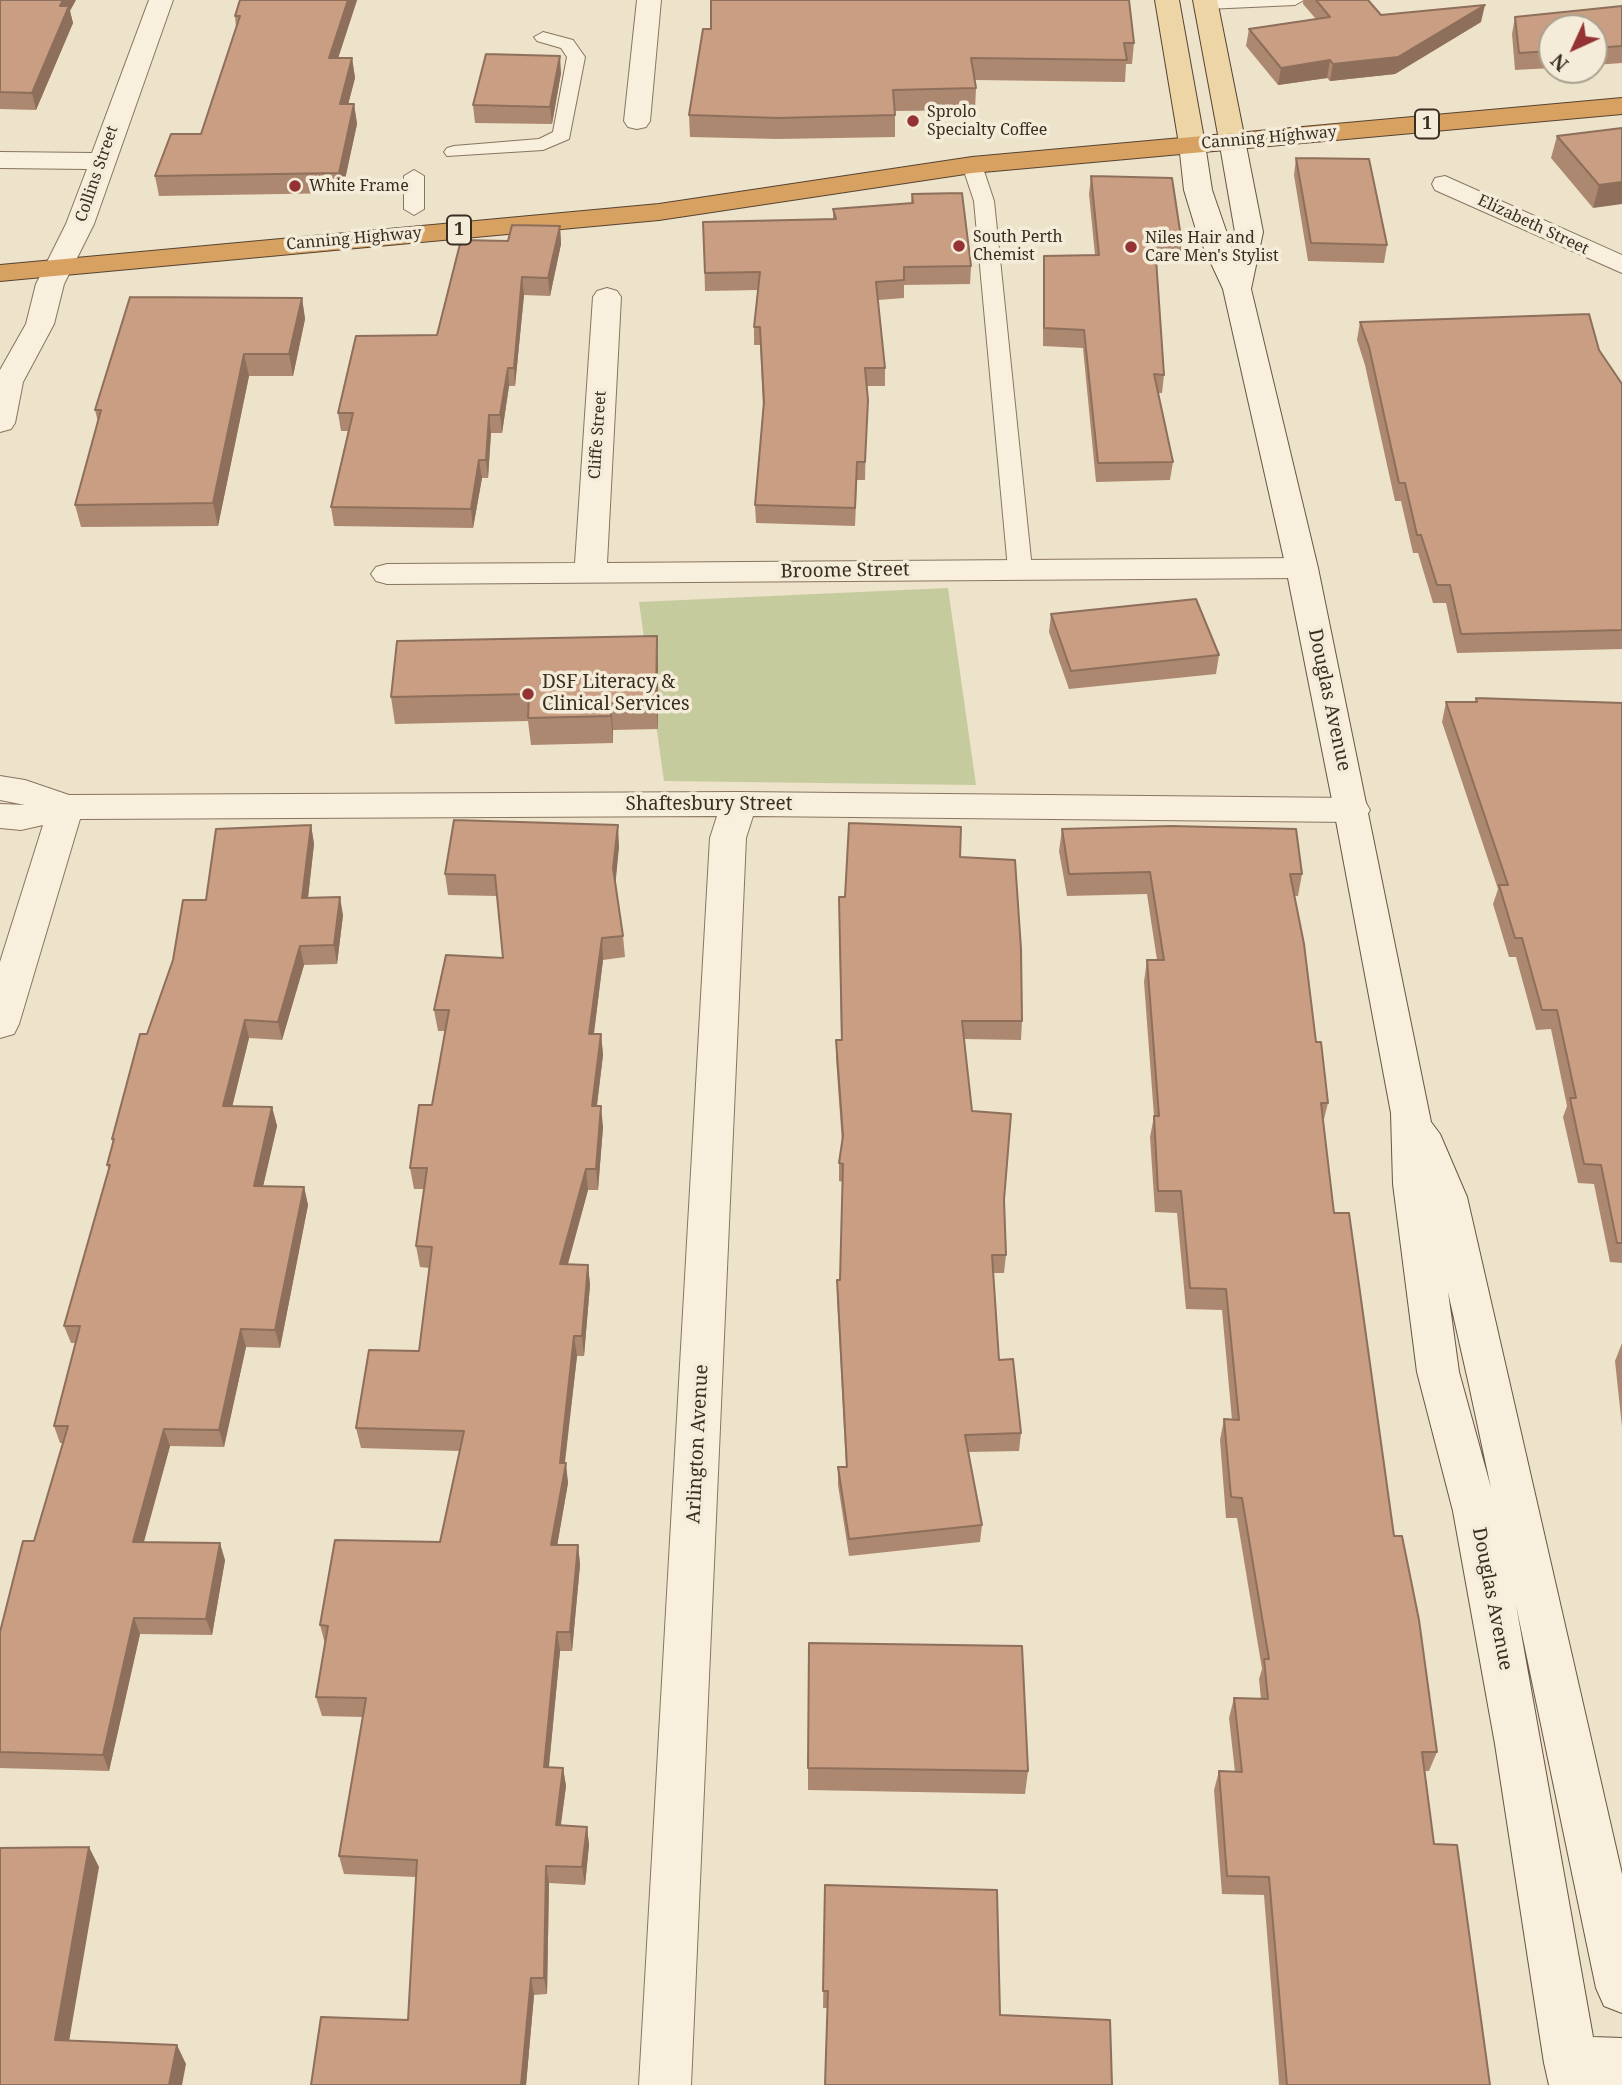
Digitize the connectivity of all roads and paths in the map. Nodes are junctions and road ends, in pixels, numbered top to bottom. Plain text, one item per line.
1 (161, 0) edge
2 (649, 0) edge
3 (1167, 0) edge
4 (1295, 0) edge
5 (1206, 2) edge
6 (543, 37) dead end
7 (1622, 106) edge
8 (638, 121) dead end
9 (1232, 140) junction
10 (1192, 144) junction
11 (454, 152) dead end
12 (0, 160) edge
13 (101, 161) junction
14 (972, 165) junction
15 (915, 172) junction
16 (414, 176) dead end
17 (1445, 184) dead end
18 (414, 209) junction
19 (70, 242) junction
20 (0, 248) edge
21 (1622, 265) edge
22 (58, 268) junction
23 (0, 273) edge
24 (1237, 289) junction
25 (607, 297) dead end
26 (0, 423) edge
27 (1302, 568) junction
28 (1020, 569) junction
29 (590, 573) junction
30 (387, 575) dead end
31 (0, 789) edge
32 (739, 804) junction
33 (66, 807) junction
34 (1352, 810) junction
35 (0, 816) edge
36 (0, 1024) edge
37 (1411, 1113) junction
38 (1622, 1988) edge
39 (1622, 2064) edge
40 (1572, 2074) edge
41 (665, 2085) edge

1 - 13 street, Collins Street
2 - 8 street
3 - 10 main road, Douglas Avenue
4 - 5 lane
5 - 9 main road, Douglas Avenue
6 - 11 lane
7 - 9 highway, Canning Highway / 1
9 - 10 highway, Canning Highway / 1
9 - 24 street, Douglas Avenue
10 - 14 highway, Canning Highway / 1
10 - 24 street, Douglas Avenue
12 - 13 street
13 - 19 street, Collins Street
14 - 15 highway, Canning Highway / 1
14 - 28 lane
15 - 18 highway, Canning Highway / 1
15 - 22 highway, Canning Highway / 1
16 - 18 lane
17 - 21 street, Elizabeth Street
18 - 19 highway, Canning Highway / 1
19 - 20 highway, Canning Highway / 1
19 - 22 street, Collins Street
22 - 23 highway, Canning Highway / 1
22 - 26 street, Collins Street
24 - 27 street, Douglas Avenue
25 - 29 street, Cliffe Street
27 - 28 street, Broome Street
27 - 34 street, Douglas Avenue
28 - 29 street, Broome Street
29 - 30 street, Broome Street
31 - 33 street, Shaftesbury Street
32 - 33 street, Shaftesbury Street
32 - 34 street, Shaftesbury Street
32 - 41 street, Arlington Avenue
33 - 35 street, Shaftesbury Street
33 - 36 street
34 - 37 street, Douglas Avenue
37 - 38 street, Douglas Avenue
37 - 40 street, Douglas Avenue
39 - 40 street

